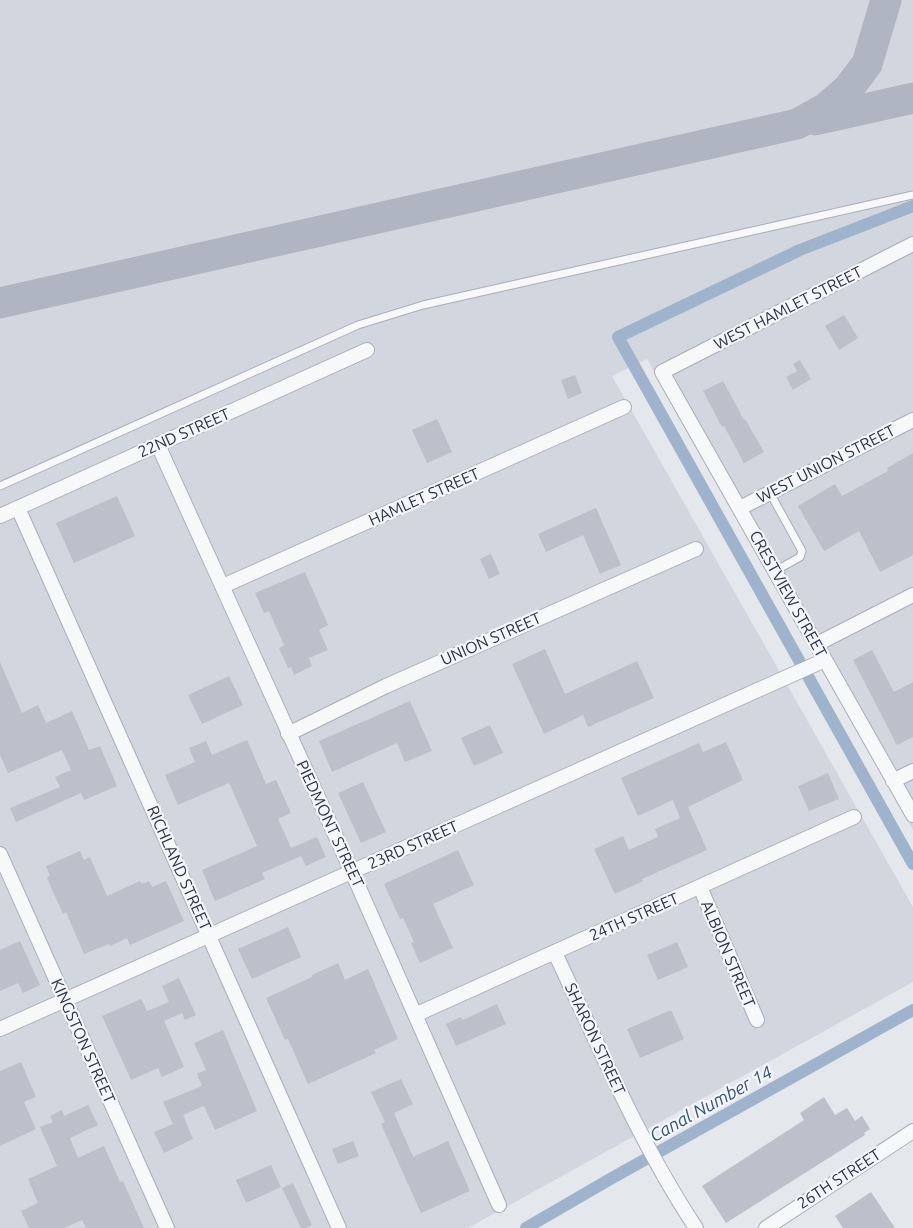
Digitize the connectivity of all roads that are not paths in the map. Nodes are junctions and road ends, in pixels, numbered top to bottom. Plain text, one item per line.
1 (913, 195) edge
2 (913, 244) edge
3 (367, 350) dead end
4 (662, 372) joint
5 (624, 407) dead end
6 (913, 420) edge
7 (158, 444) junction
8 (0, 486) edge
9 (770, 493) junction
10 (18, 508) junction
11 (740, 508) junction
12 (0, 516) edge
13 (696, 549) dead end
14 (775, 570) junction
15 (223, 586) junction
16 (913, 595) edge
17 (816, 644) junction
18 (820, 662) junction
19 (288, 734) junction
20 (913, 770) edge
21 (893, 781) junction
22 (913, 815) edge
23 (854, 817) dead end
24 (0, 854) edge
25 (352, 872) junction
26 (700, 887) junction
27 (210, 936) junction
28 (555, 953) junction
29 (65, 1000) junction
30 (415, 1016) junction
31 (757, 1020) dead end
32 (0, 1029) edge
33 (913, 1131) edge
34 (499, 1205) dead end
35 (167, 1228) edge
36 (339, 1228) edge
37 (696, 1228) edge
38 (766, 1228) edge

1 - 8 lane
2 - 4 street, WEST HAMLET STREET
3 - 7 street, 22ND STREET
4 - 11 street, CRESTVIEW STREET
5 - 15 street, HAMLET STREET
6 - 9 street, WEST UNION STREET
7 - 10 street, 22ND STREET
7 - 15 street, PIEDMONT STREET
9 - 11 street, WEST UNION STREET
9 - 14 lane
10 - 12 street, 22ND STREET
10 - 27 street, RICHLAND STREET
11 - 14 street, CRESTVIEW STREET
13 - 19 street, UNION STREET
14 - 17 street, CRESTVIEW STREET
15 - 19 street, PIEDMONT STREET
16 - 17 street
17 - 18 street, CRESTVIEW STREET
18 - 21 street, CRESTVIEW STREET
18 - 25 street, 23RD STREET
19 - 25 street, PIEDMONT STREET
20 - 21 street
21 - 22 street, CRESTVIEW STREET
23 - 26 street, 24TH STREET
24 - 29 street, KINGSTON STREET
25 - 27 street, 23RD STREET
25 - 30 street, PIEDMONT STREET
26 - 28 street, 24TH STREET
26 - 31 street, ALBION STREET
27 - 29 street, 23RD STREET
27 - 36 street, RICHLAND STREET
28 - 30 street, 24TH STREET
28 - 37 street, SHARON STREET
29 - 32 street, 23RD STREET
29 - 35 street, KINGSTON STREET
30 - 34 street, PIEDMONT STREET
33 - 38 street, 26TH STREET

